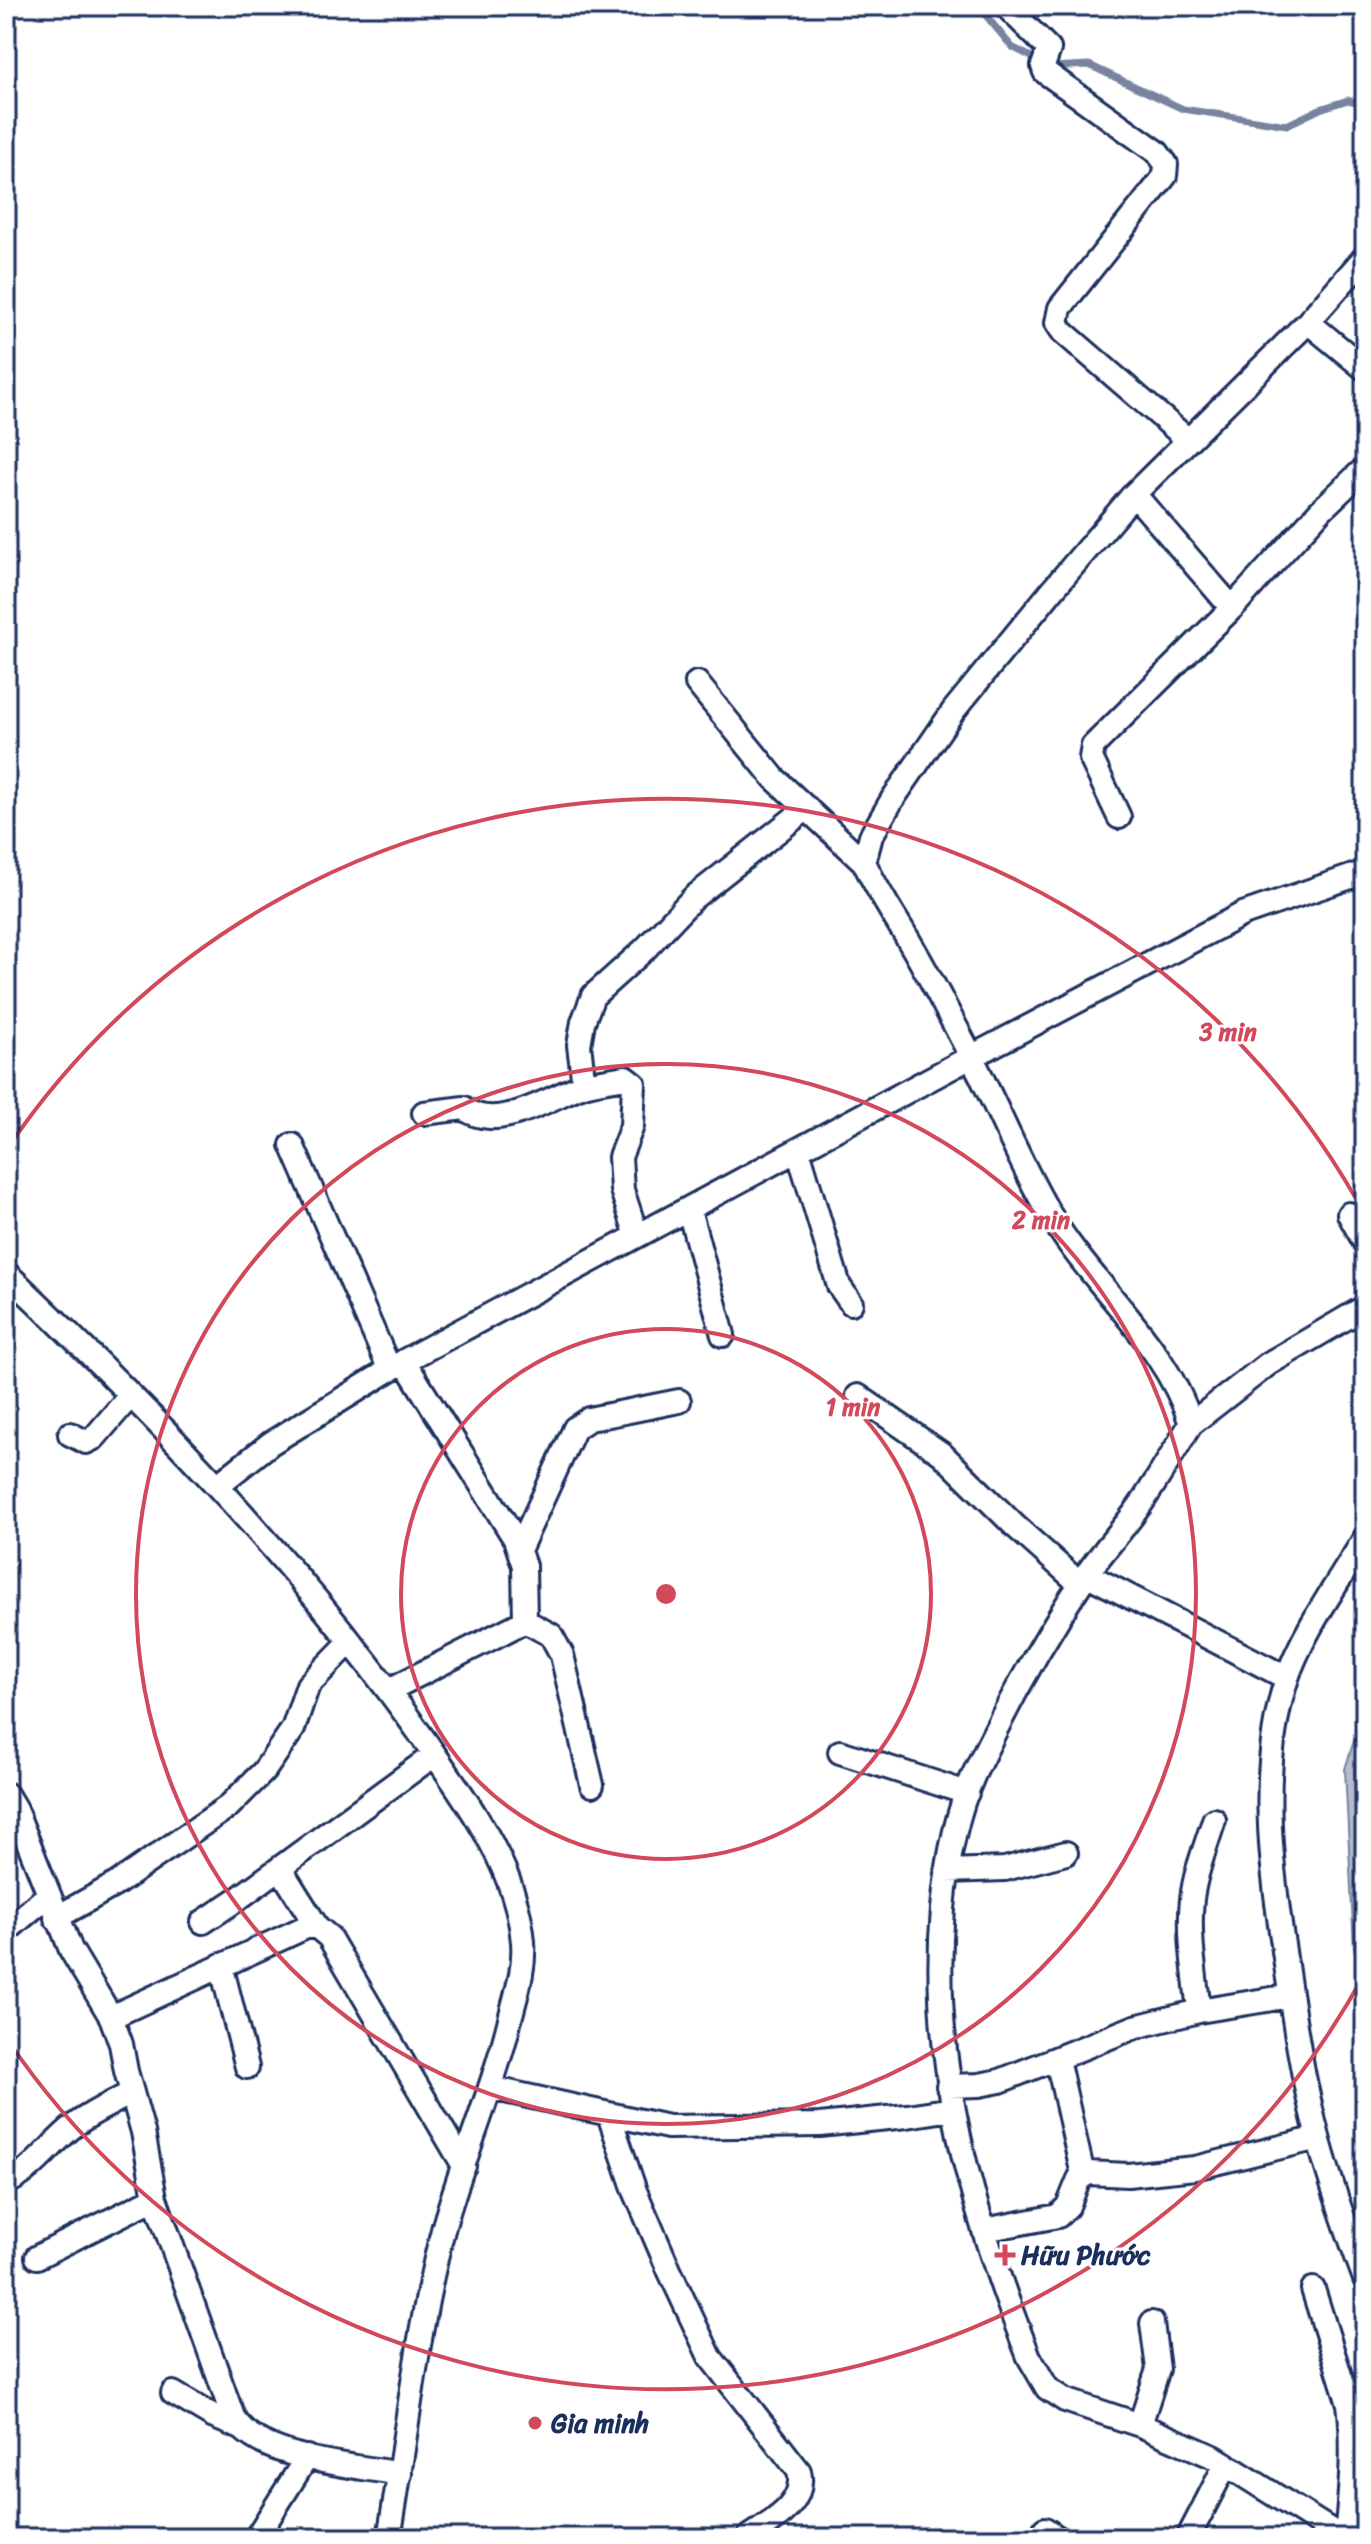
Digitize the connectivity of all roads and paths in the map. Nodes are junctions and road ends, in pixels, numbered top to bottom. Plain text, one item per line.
1 (1006, 6) edge
2 (1365, 257) edge
3 (1308, 322) junction
4 (1365, 369) edge
5 (1187, 439) junction
6 (1365, 468) edge
7 (1134, 494) junction
8 (1232, 608) junction
9 (697, 683) dead end
10 (807, 808) junction
11 (1119, 817) dead end
12 (864, 862) junction
13 (1365, 872) edge
14 (971, 1057) junction
15 (584, 1085) junction
16 (424, 1113) dead end
17 (292, 1145) dead end
18 (798, 1150) junction
19 (689, 1210) junction
20 (1349, 1214) dead end
21 (637, 1236) junction
22 (1365, 1243) edge
23 (8, 1279) edge
24 (851, 1303) dead end
25 (1365, 1307) edge
26 (723, 1335) dead end
27 (397, 1366) junction
28 (130, 1396) junction
29 (858, 1396) dead end
30 (679, 1401) dead end
31 (1191, 1424) junction
32 (70, 1434) dead end
33 (218, 1485) junction
34 (1365, 1538) edge
35 (519, 1550) junction
36 (1083, 1579) junction
37 (525, 1621) junction
38 (350, 1642) junction
39 (1287, 1678) junction
40 (389, 1690) junction
41 (840, 1752) dead end
42 (434, 1755) junction
43 (592, 1785) dead end
44 (967, 1793) junction
45 (6, 1794) edge
46 (1214, 1820) dead end
47 (1066, 1853) dead end
48 (280, 1868) junction
49 (947, 1871) junction
50 (47, 1896) junction
51 (56, 1918) junction
52 (203, 1922) dead end
53 (317, 1927) junction
54 (6, 1931) edge
55 (221, 1965) junction
56 (1290, 1996) junction
57 (1199, 2011) junction
58 (111, 2017) junction
59 (1057, 2059) junction
60 (247, 2067) dead end
61 (948, 2086) junction
62 (491, 2088) junction
63 (131, 2093) junction
64 (953, 2109) junction
65 (609, 2115) junction
66 (1318, 2138) junction
67 (464, 2166) junction
68 (1083, 2175) junction
69 (6, 2183) edge
70 (155, 2198) junction
71 (984, 2230) junction
72 (37, 2257) dead end
73 (1365, 2279) edge
74 (1313, 2289) dead end
75 (1152, 2323) dead end
76 (173, 2393) dead end
77 (1140, 2425) junction
78 (239, 2427) junction
79 (307, 2457) junction
80 (1226, 2464) junction
81 (1358, 2473) edge
82 (400, 2474) junction
83 (1339, 2537) edge
84 (256, 2538) edge
85 (389, 2538) edge
86 (748, 2538) edge
87 (1188, 2538) edge

1 - 5 street
2 - 3 street
3 - 4 street
3 - 5 street
5 - 7 street
6 - 8 street
7 - 8 street
7 - 12 street
8 - 11 street
9 - 10 street
10 - 12 street
10 - 15 street
12 - 14 street
13 - 14 street
14 - 18 street
14 - 31 street
15 - 16 street
15 - 21 street
17 - 27 street
18 - 19 street
18 - 24 street
19 - 21 street
19 - 26 street
20 - 22 street
21 - 27 street
23 - 28 street
25 - 31 street
27 - 33 street
27 - 35 street
28 - 32 street
28 - 33 street
29 - 36 street
30 - 35 street
31 - 36 street
33 - 38 street
34 - 39 street
35 - 37 street
36 - 39 street
36 - 44 street
37 - 40 street
37 - 43 street
38 - 40 street
38 - 51 street
39 - 56 street
40 - 42 street
41 - 44 street
42 - 48 street
42 - 62 street
44 - 49 street
45 - 50 street
46 - 57 street
47 - 49 street
48 - 52 street
48 - 53 street
49 - 61 street
50 - 51 street
50 - 54 street
51 - 58 street
53 - 55 street
53 - 67 street
55 - 58 street
55 - 60 street
56 - 57 street
56 - 66 street
57 - 59 street
58 - 63 street
59 - 61 street
59 - 68 street
61 - 64 street
62 - 65 street
62 - 67 street
63 - 69 street
63 - 70 street
64 - 65 street
64 - 71 street
65 - 86 street
66 - 68 street
66 - 73 street
67 - 82 street
68 - 71 street
70 - 72 street
70 - 78 street
71 - 77 street
74 - 81 street
75 - 77 street
76 - 78 street
77 - 80 street
78 - 79 street
79 - 82 street
79 - 84 street
80 - 83 street
80 - 87 street
81 - 83 street
82 - 85 street

